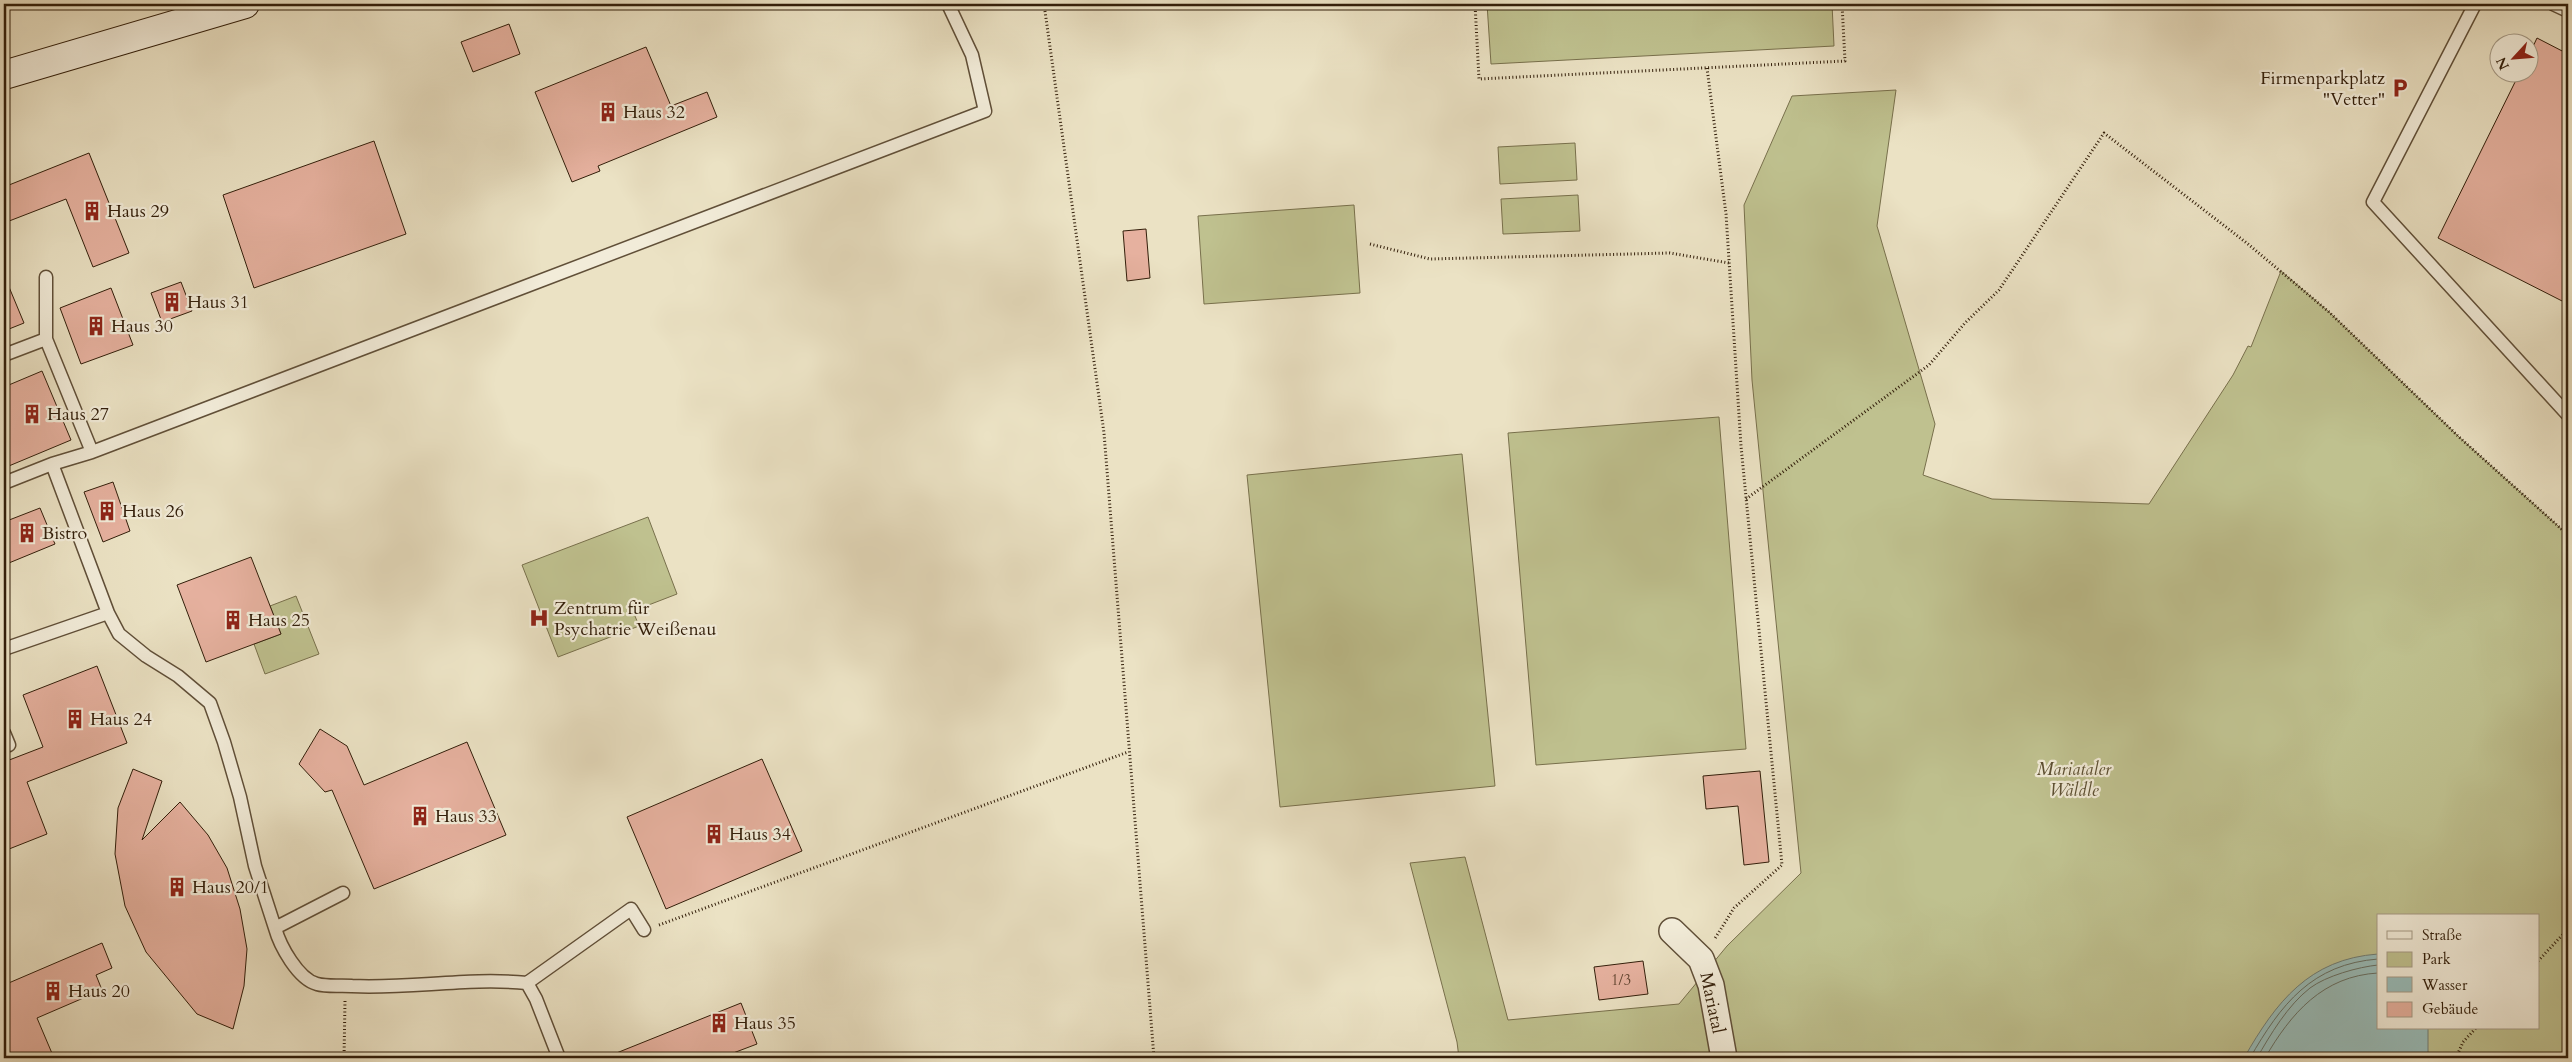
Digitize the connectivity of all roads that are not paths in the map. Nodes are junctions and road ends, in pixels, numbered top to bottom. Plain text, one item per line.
1 (245, 4) edge
2 (948, 4) edge
3 (2475, 4) edge
4 (2553, 4) edge
5 (2568, 11) edge
6 (4, 75) edge
7 (46, 277) dead end
8 (46, 339) junction
9 (4, 355) edge
10 (2568, 415) edge
11 (92, 452) junction
12 (52, 464) junction
13 (4, 483) edge
14 (108, 613) junction
15 (4, 649) edge
16 (4, 733) edge
17 (9, 745) dead end
18 (343, 893) dead end
19 (275, 928) junction
20 (644, 930) road end
21 (1672, 930) dead end
22 (527, 983) junction
23 (559, 1058) edge
24 (1724, 1058) edge

1 - 6 main road
2 - 11 lane
3 - 10 lane
4 - 5 lane
7 - 8 lane
8 - 9 lane
8 - 11 lane
11 - 12 lane
12 - 13 lane
12 - 14 lane
14 - 15 lane
14 - 19 lane
16 - 17 lane
18 - 19 lane
19 - 22 lane
20 - 22 lane
21 - 24 street, Mariatal
22 - 23 lane

